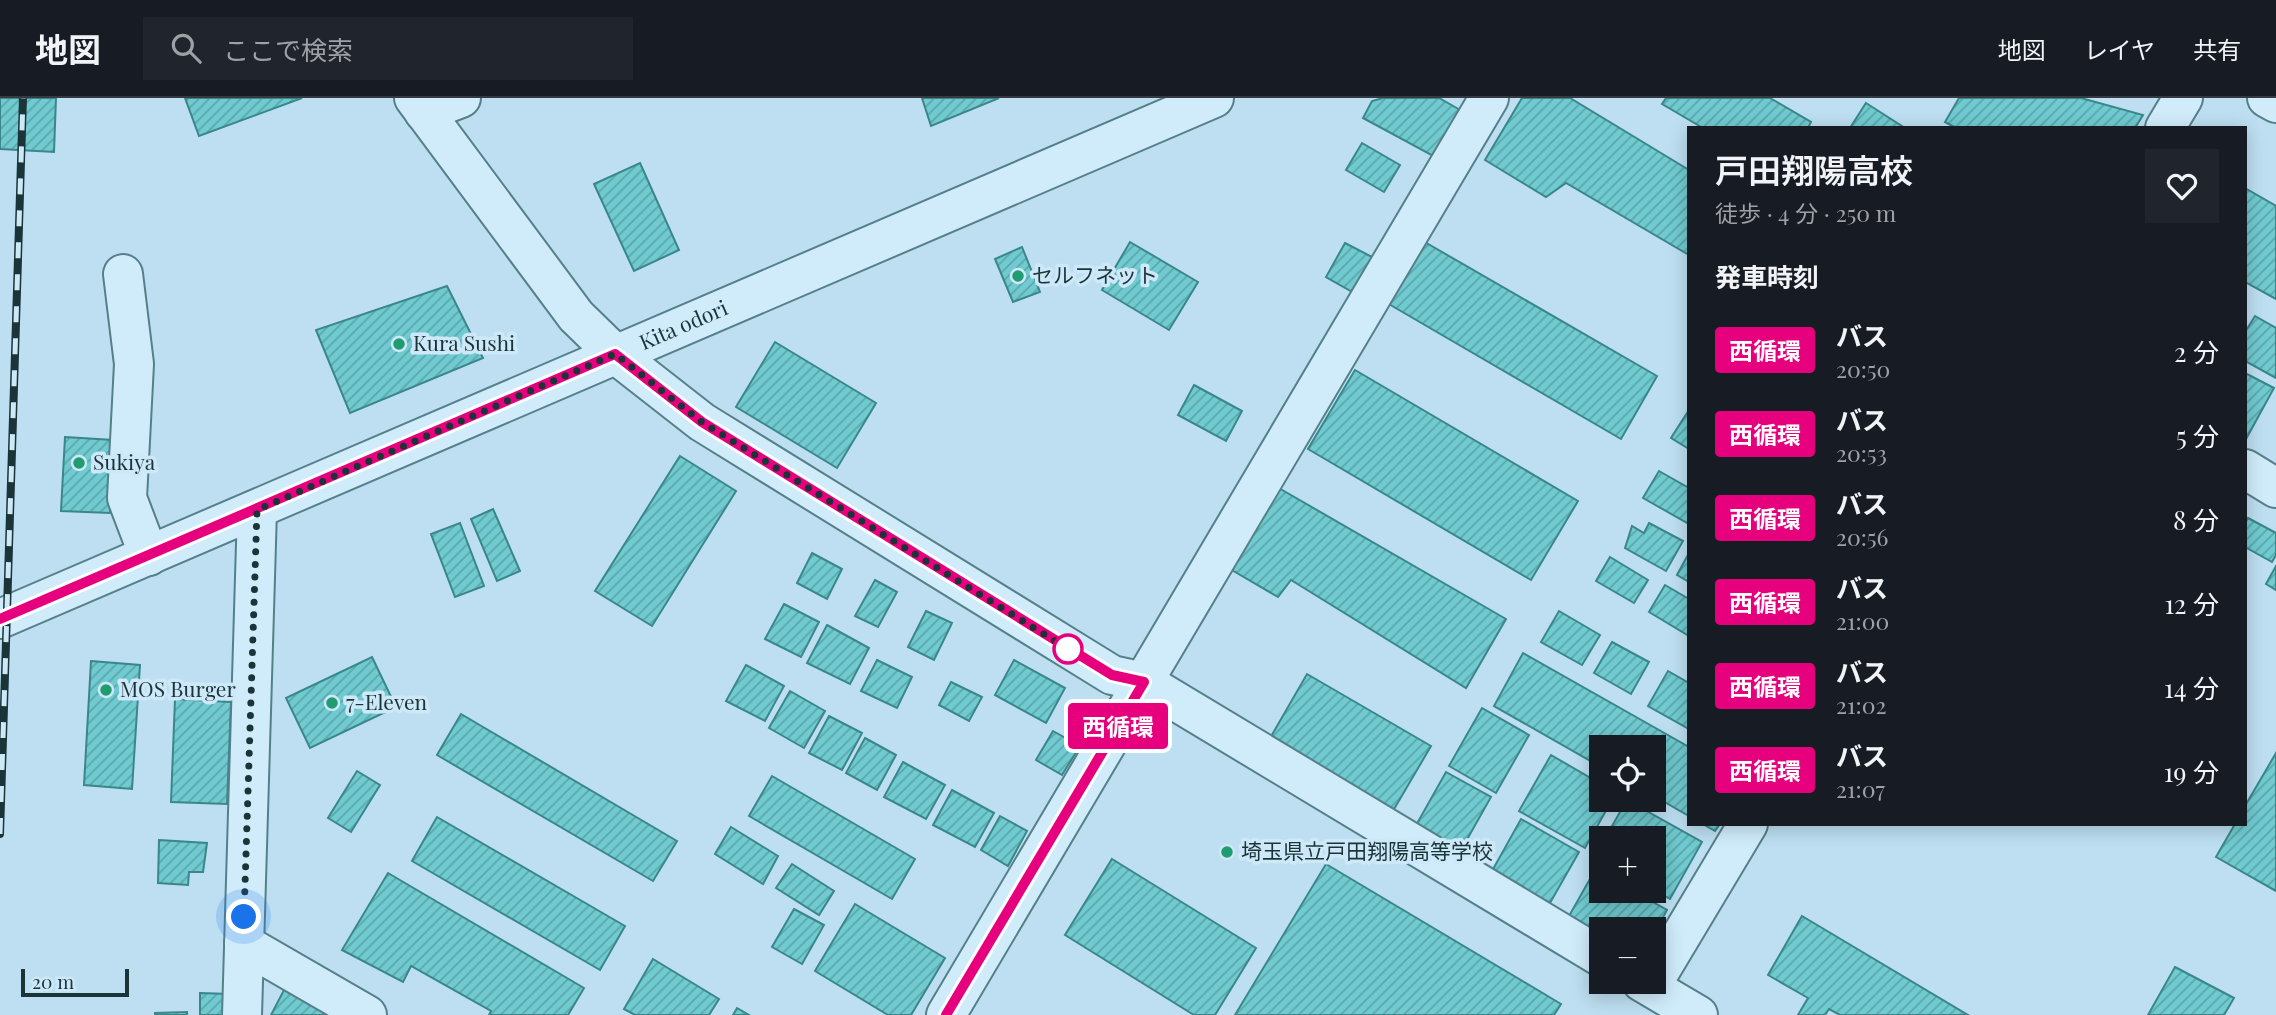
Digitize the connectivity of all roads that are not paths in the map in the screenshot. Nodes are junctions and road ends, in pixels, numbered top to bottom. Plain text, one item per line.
1 (461, 98) edge
2 (1214, 98) edge
3 (1489, 98) edge
4 (2183, 98) edge
5 (2267, 98) edge
6 (2276, 103) edge
7 (419, 105) edge
8 (2166, 126) edge
9 (123, 274) dead end
10 (615, 354) junction
11 (2247, 470) edge
12 (2276, 488) edge
13 (257, 510) junction
14 (149, 556) junction
15 (0, 619) edge
16 (1144, 682) junction
17 (1747, 826) edge
18 (244, 944) junction
19 (1589, 950) edge
20 (1666, 957) edge
21 (1666, 994) edge
22 (242, 1015) edge
23 (367, 1015) edge
24 (946, 1015) edge
25 (1698, 1015) edge

1 - 7 street
2 - 10 street, Kita odori
3 - 16 street
4 - 8 street
5 - 6 street
7 - 10 street
9 - 14 street
10 - 13 street, Kita odori
10 - 16 street
11 - 12 street
13 - 14 street, Kita odori
13 - 18 street
14 - 15 street, Kita odori
16 - 19 street
16 - 24 street
17 - 20 street
18 - 22 street
18 - 23 street
21 - 25 street

